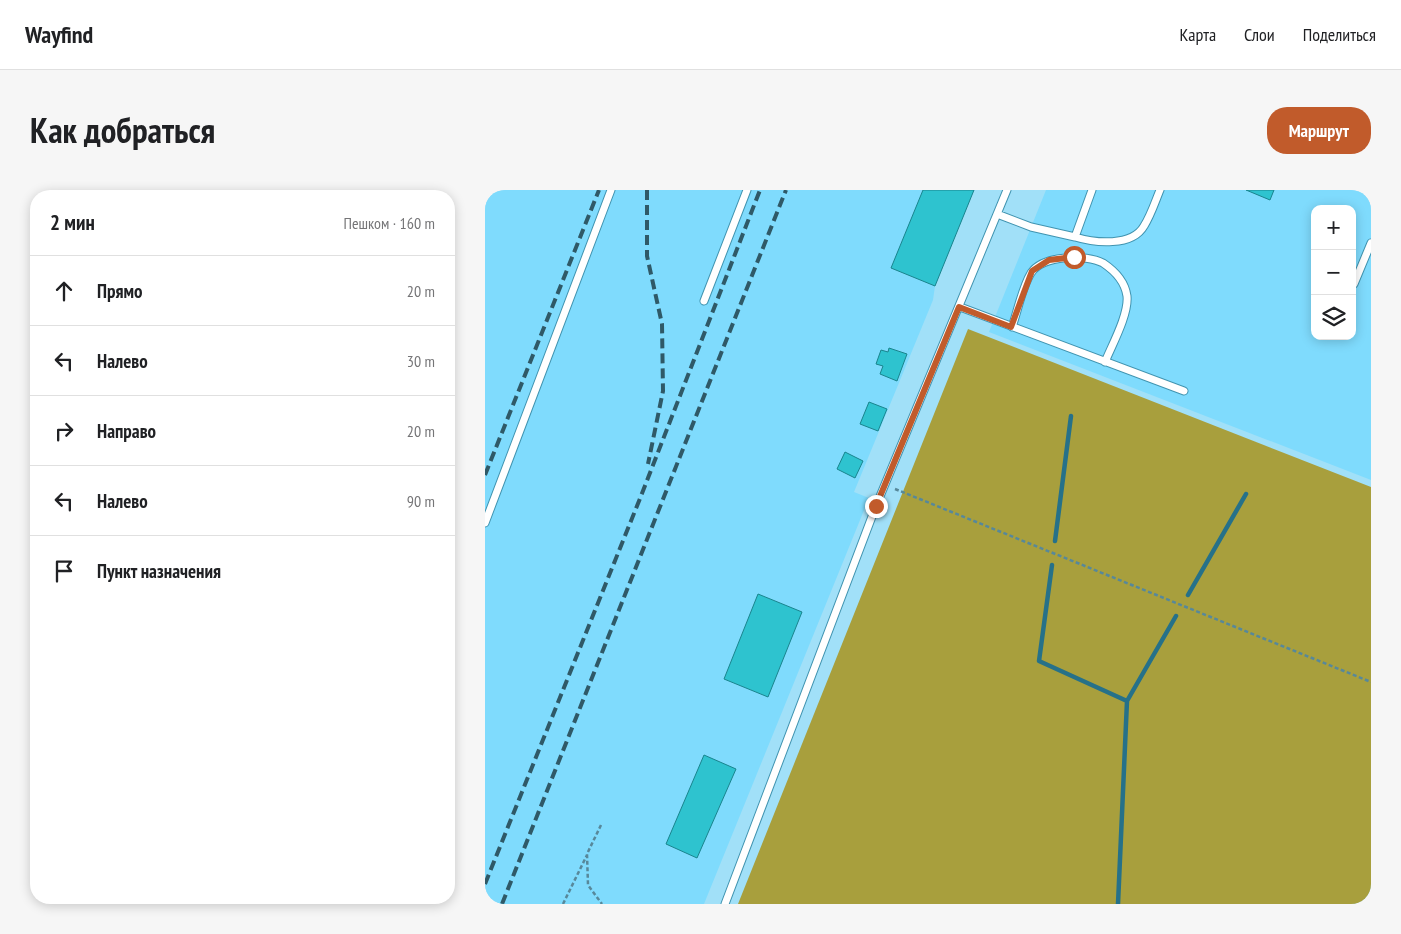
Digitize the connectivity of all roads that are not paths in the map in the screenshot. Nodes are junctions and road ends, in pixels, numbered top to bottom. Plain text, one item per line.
1 (611, 190) edge
2 (747, 190) edge
3 (1007, 190) edge
4 (1092, 190) edge
5 (1160, 190) edge
6 (997, 214) junction
7 (1075, 237) junction
8 (1371, 243) edge
9 (1356, 279) edge
10 (704, 301) dead end
11 (959, 307) junction
12 (1011, 327) junction
13 (1105, 362) junction
14 (1184, 391) dead end
15 (485, 523) edge
16 (725, 904) edge

1 - 15 lane
2 - 10 lane
3 - 6 lane
4 - 7 lane
5 - 7 lane
6 - 7 lane
6 - 11 lane
8 - 9 lane
11 - 12 lane
11 - 16 lane
12 - 13 lane
12 - 13 lane
13 - 14 lane

